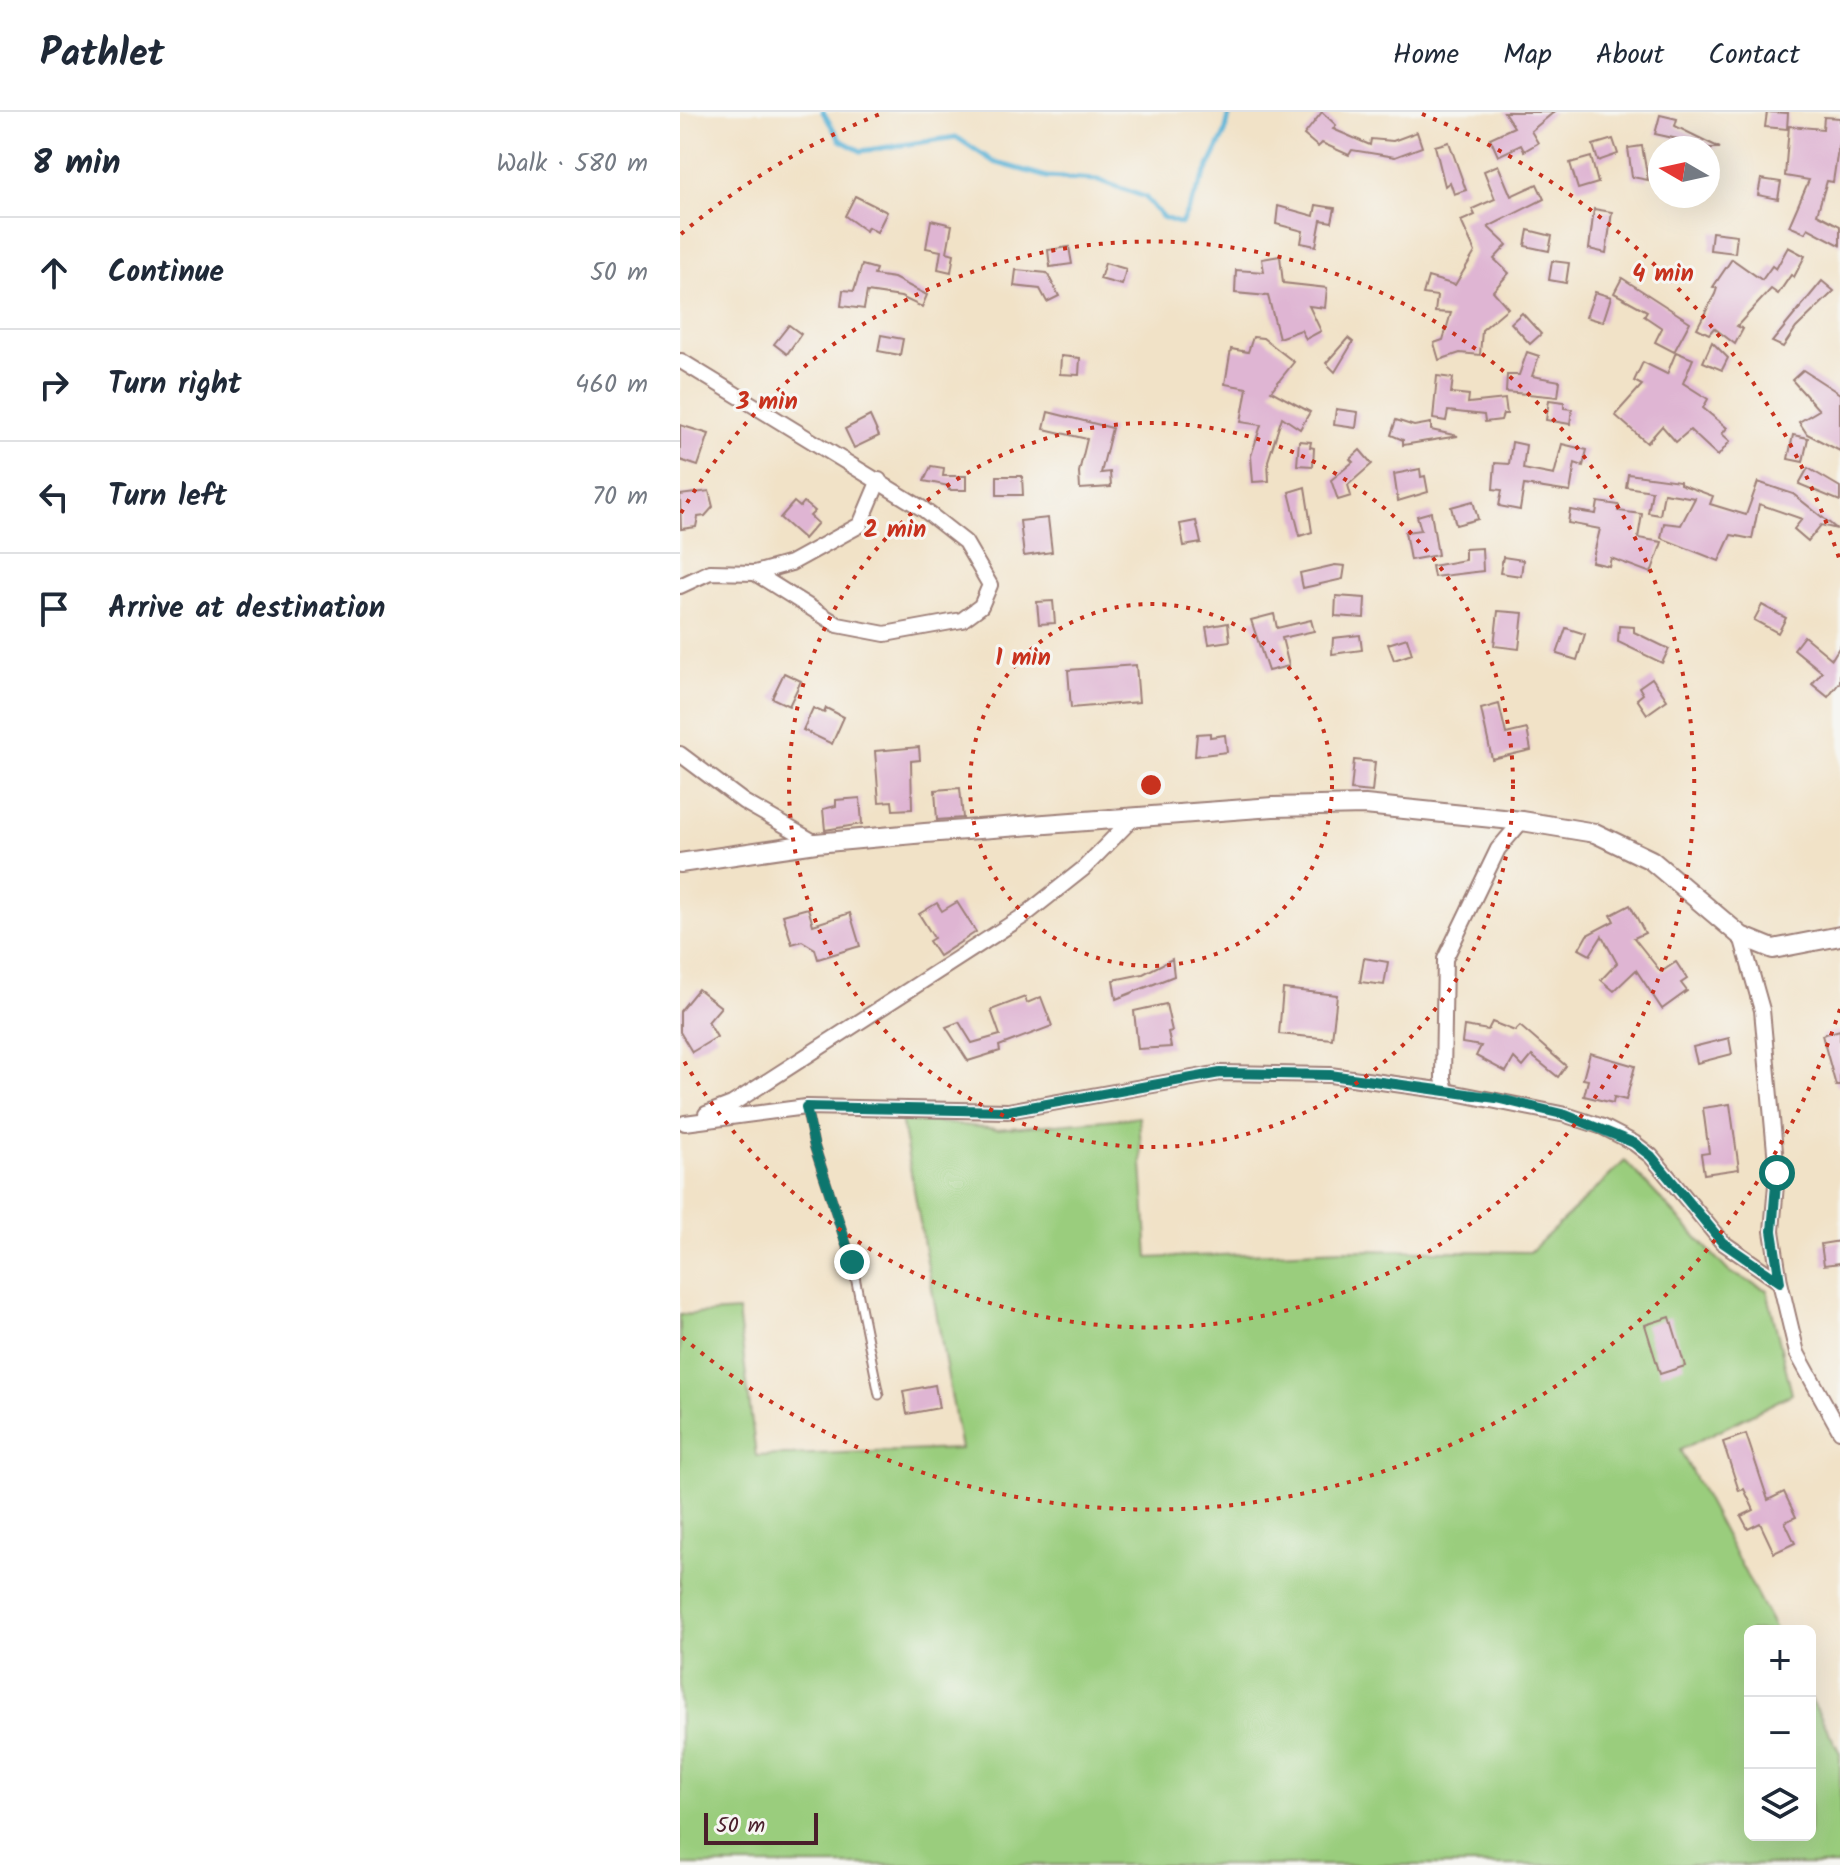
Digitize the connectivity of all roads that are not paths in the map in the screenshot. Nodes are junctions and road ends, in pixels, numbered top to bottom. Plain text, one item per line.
1 (681, 361) edge
2 (879, 480) junction
3 (755, 573) junction
4 (680, 586) edge
5 (680, 754) edge
6 (1134, 817) junction
7 (1522, 821) junction
8 (816, 843) junction
9 (680, 863) edge
10 (1741, 936) junction
11 (1840, 936) edge
12 (1446, 1091) junction
13 (806, 1107) junction
14 (682, 1123) edge
15 (1780, 1282) junction
16 (879, 1395) dead end
17 (1840, 1431) edge

1 - 2 street
2 - 3 street
2 - 3 street
3 - 4 street
5 - 8 street
6 - 7 street
6 - 8 street
6 - 14 street
7 - 10 street
7 - 12 street
8 - 9 street
10 - 11 street
10 - 15 street
12 - 13 street
12 - 15 street
13 - 14 street
13 - 16 lane
15 - 17 street

